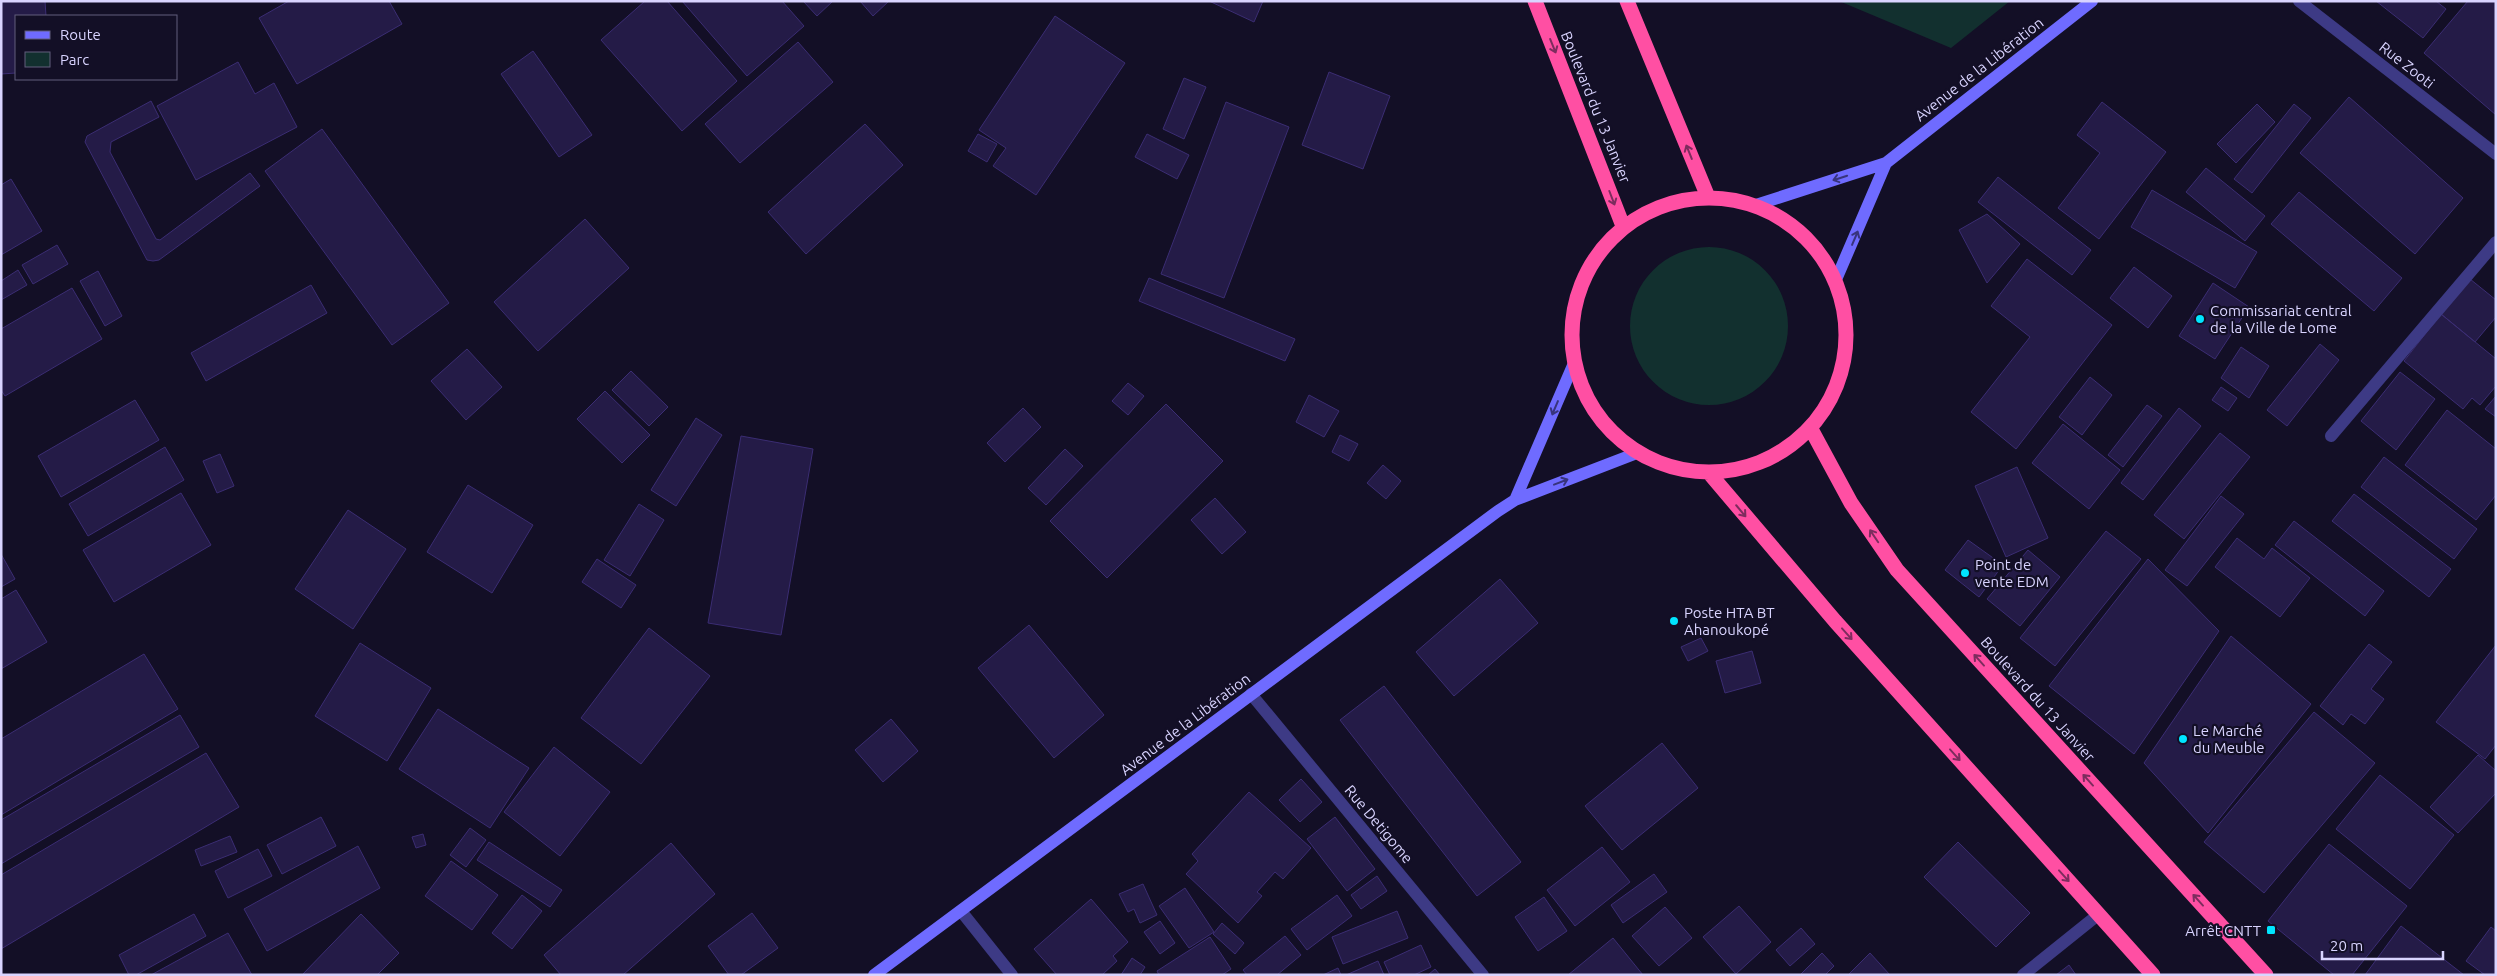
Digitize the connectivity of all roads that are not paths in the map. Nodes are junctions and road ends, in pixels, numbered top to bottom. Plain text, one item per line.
1 (1535, 1) edge
2 (1627, 1) edge
3 (2092, 1) edge
4 (2299, 1) edge
5 (2496, 154) edge
6 (1886, 163) junction
7 (1708, 197) junction
8 (1756, 205) junction
9 (1623, 226) junction
10 (2496, 242) edge
11 (1836, 282) junction
12 (1574, 364) junction
13 (1811, 428) junction
14 (2331, 436) dead end
15 (1637, 453) junction
16 (1710, 474) junction
17 (1515, 500) junction
18 (1251, 694) junction
19 (961, 912) junction
20 (2099, 914) junction
21 (874, 975) edge
22 (1012, 975) edge
23 (1483, 975) edge
24 (2023, 975) edge
25 (2154, 975) edge
26 (2266, 975) edge

1 -> 9 highway, Boulevard du 13 Janvier
7 -> 2 highway
3 - 6 main road, Avenue de la Libération
4 - 5 street, Rue Zooti
6 -> 8 main road
11 -> 6 main road
7 - 8 highway
7 - 9 highway
8 - 11 highway
9 - 12 highway
10 - 14 street
11 - 13 highway
12 - 15 highway
12 -> 17 main road
13 - 16 highway
26 -> 13 highway, Boulevard du 13 Janvier
15 - 16 highway
17 -> 15 main road
16 -> 20 highway
17 - 18 main road, Avenue de la Libération
18 - 19 main road, Avenue de la Libération
18 - 23 street, Rue Detigome
19 - 21 main road, Avenue de la Libération
19 - 22 street
20 - 24 street
20 - 25 highway

